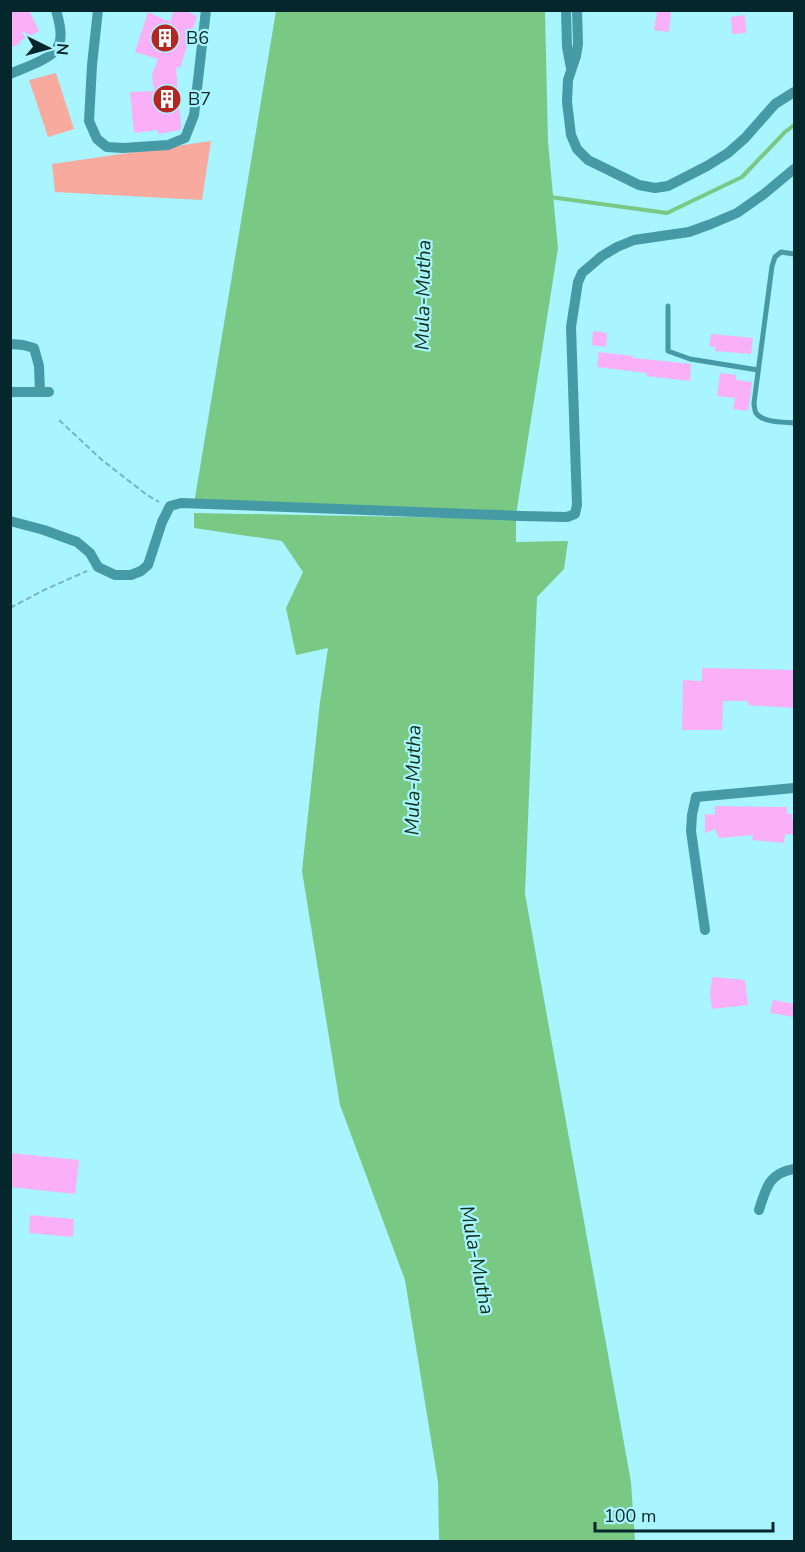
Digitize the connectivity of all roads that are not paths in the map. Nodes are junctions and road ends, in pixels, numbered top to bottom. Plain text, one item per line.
1 (56, 10) edge
2 (98, 10) edge
3 (206, 10) edge
4 (566, 10) edge
5 (577, 10) edge
6 (571, 68) junction
7 (10, 74) edge
8 (795, 92) edge
9 (795, 169) edge
10 (795, 254) edge
11 (668, 306) dead end
12 (10, 344) edge
13 (758, 370) junction
14 (10, 392) edge
15 (795, 423) edge
16 (10, 521) edge
17 (795, 788) edge
18 (705, 930) dead end
19 (795, 1169) edge
20 (759, 1210) dead end

1 - 7 street
2 - 3 street
4 - 6 street
5 - 6 street
6 - 8 street
9 - 16 street
10 - 13 lane
11 - 13 lane
12 - 14 street
13 - 15 lane
17 - 18 street
19 - 20 street

